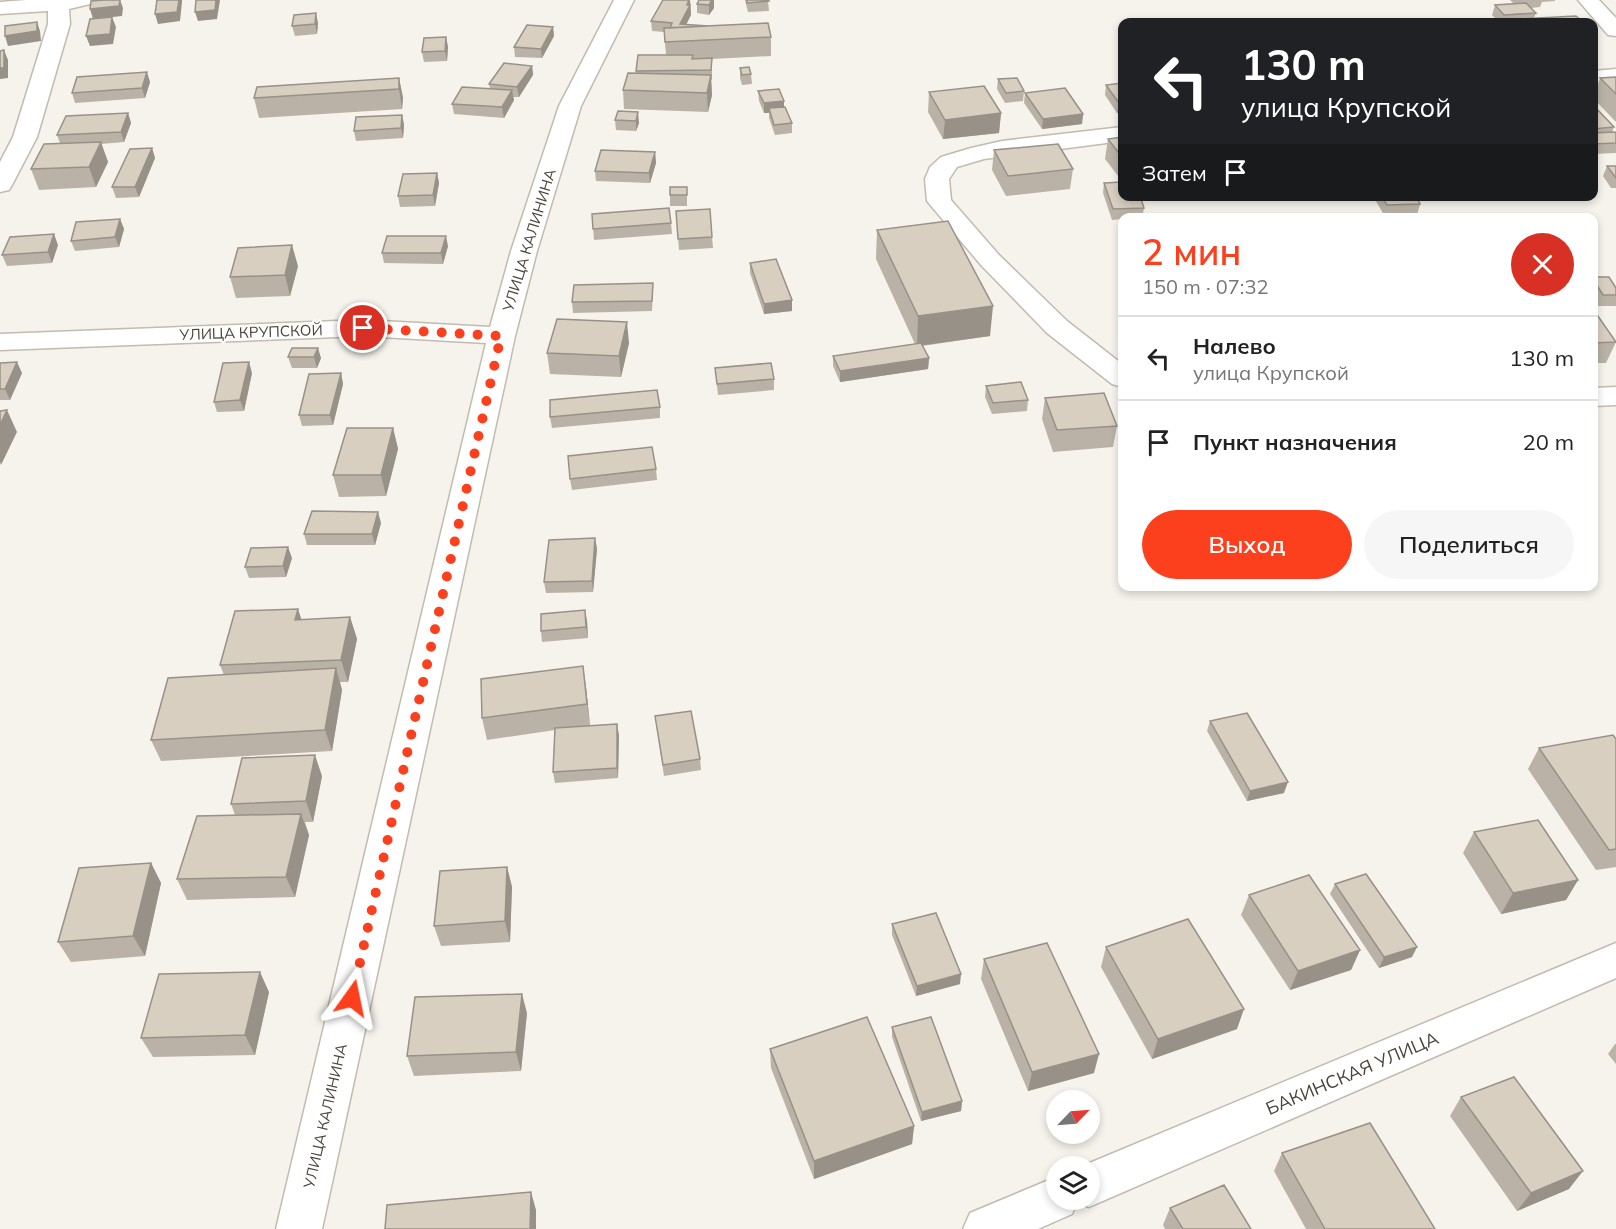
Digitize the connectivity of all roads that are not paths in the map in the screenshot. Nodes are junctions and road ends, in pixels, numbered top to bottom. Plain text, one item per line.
1 (83, 0) edge
2 (624, 0) edge
3 (1588, 0) edge
4 (58, 4) junction
5 (0, 8) edge
6 (1616, 30) edge
7 (1616, 76) edge
8 (1598, 78) edge
9 (1118, 134) edge
10 (0, 185) edge
11 (501, 336) junction
12 (0, 342) edge
13 (1118, 375) edge
14 (1616, 396) edge
15 (1598, 397) edge
16 (1616, 960) edge
17 (1100, 1180) edge
18 (1046, 1203) edge
19 (299, 1229) edge
20 (986, 1229) edge

1 - 4 street
2 - 11 street, УЛИЦА КАЛИНИНА
3 - 6 street
4 - 5 street
4 - 10 street
7 - 8 street
9 - 13 street
11 - 12 street, УЛИЦА КРУПСКОЙ
11 - 19 street, УЛИЦА КАЛИНИНА
14 - 15 street
16 - 17 street, БАКИНСКАЯ УЛИЦА
18 - 20 street

